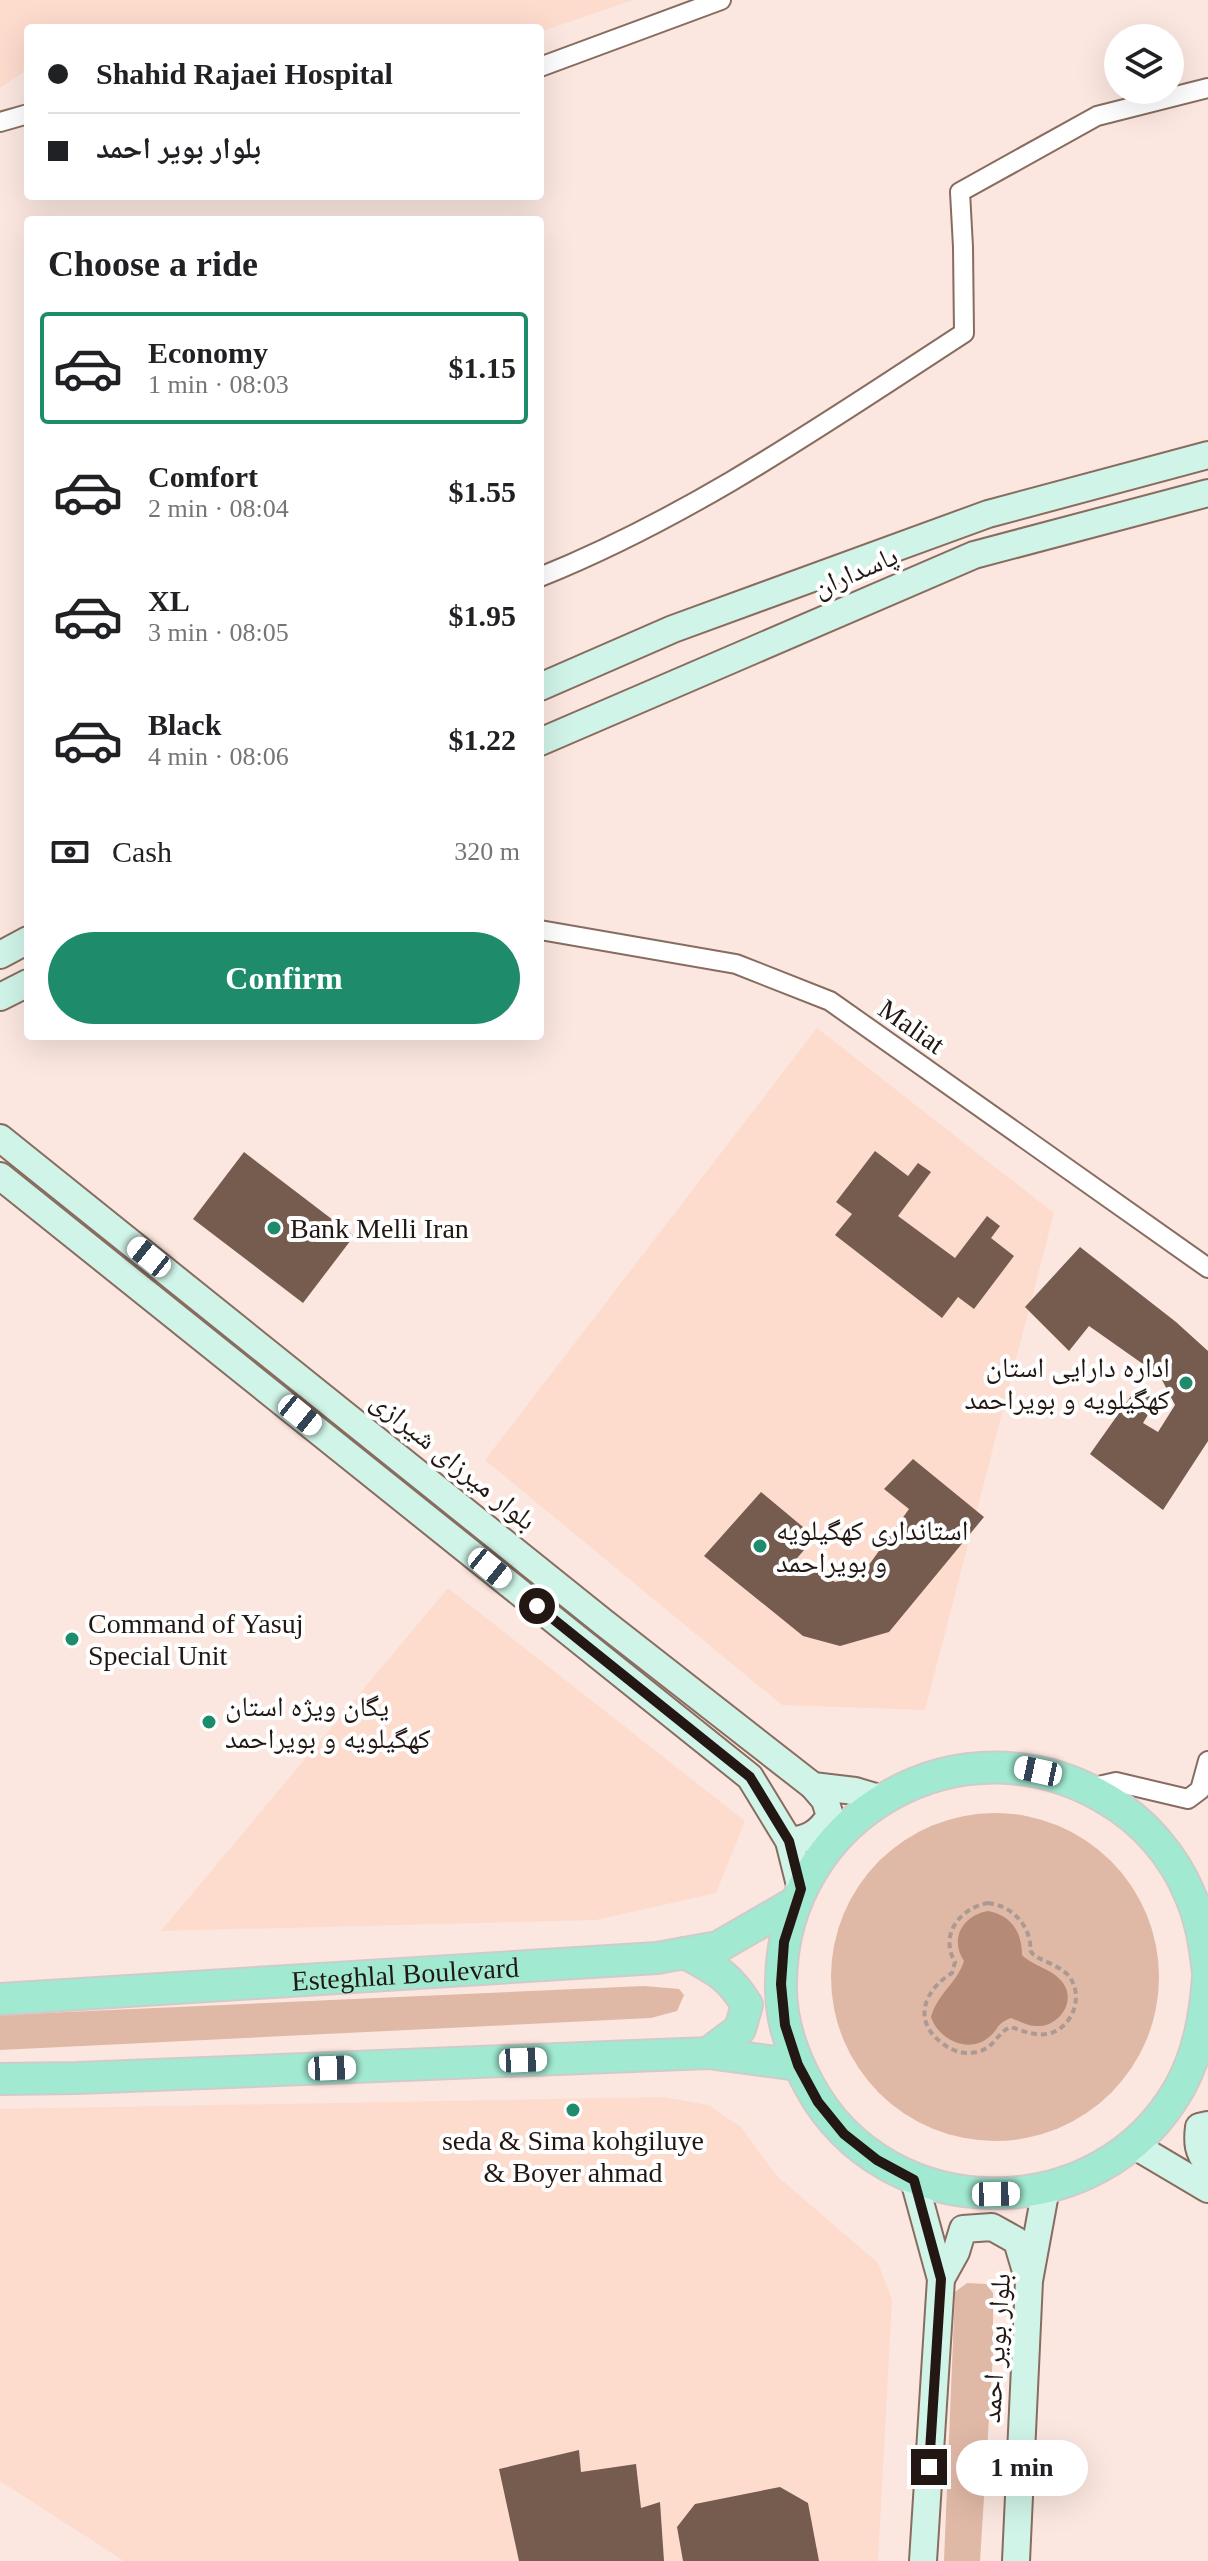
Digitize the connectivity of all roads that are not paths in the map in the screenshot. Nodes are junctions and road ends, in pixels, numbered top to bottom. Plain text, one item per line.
1 (721, 0) edge
2 (544, 66) edge
3 (1208, 88) edge
4 (24, 115) edge
5 (0, 122) edge
6 (1208, 455) edge
7 (1208, 493) edge
8 (544, 575) edge
9 (544, 685) edge
10 (544, 740) edge
11 (544, 931) edge
12 (24, 942) edge
13 (0, 955) edge
14 (24, 985) edge
15 (0, 997) edge
16 (0, 1138) edge
17 (0, 1176) edge
18 (1208, 1268) edge
19 (1208, 1761) edge
20 (813, 1786) junction
21 (1090, 1788) junction
22 (882, 1799) junction
23 (789, 1841) junction
24 (799, 1896) junction
25 (1199, 1899) edge
26 (685, 1953) junction
27 (1208, 1975) edge
28 (0, 1999) edge
29 (708, 2053) junction
30 (1203, 2060) edge
31 (798, 2065) junction
32 (0, 2079) edge
33 (1208, 2125) edge
34 (1132, 2144) junction
35 (1208, 2165) edge
36 (914, 2180) junction
37 (1046, 2188) junction
38 (1208, 2189) edge
39 (941, 2279) junction
40 (1029, 2281) junction
41 (923, 2561) edge
42 (1016, 2561) edge

1 - 2 street
3 - 8 street
4 - 5 street
6 - 9 main road, پاسداران
7 - 10 main road, پاسداران
11 - 18 street, Maliat
12 - 13 main road
14 - 15 main road
16 - 20 main road, بلوار میرزای شیرازی
17 - 23 main road
19 - 21 street
20 - 22 main road
20 - 23 main road
21 - 22 main road
21 - 25 main road
22 - 24 main road
23 - 24 main road
24 - 26 main road, Esteghlal Boulevard
24 - 31 main road
25 - 27 main road
26 - 28 main road, Esteghlal Boulevard
26 - 29 main road
27 - 30 main road
29 - 31 main road
29 - 32 main road
30 - 34 main road
31 - 36 main road
33 - 35 main road
34 - 37 main road
34 - 38 main road
36 - 37 main road
36 - 39 main road, بلوار بویر احمد
37 - 40 main road, بلوار بویر احمد
39 - 40 main road
39 - 41 main road, بلوار بویر احمد
40 - 42 main road, بلوار بویر احمد

